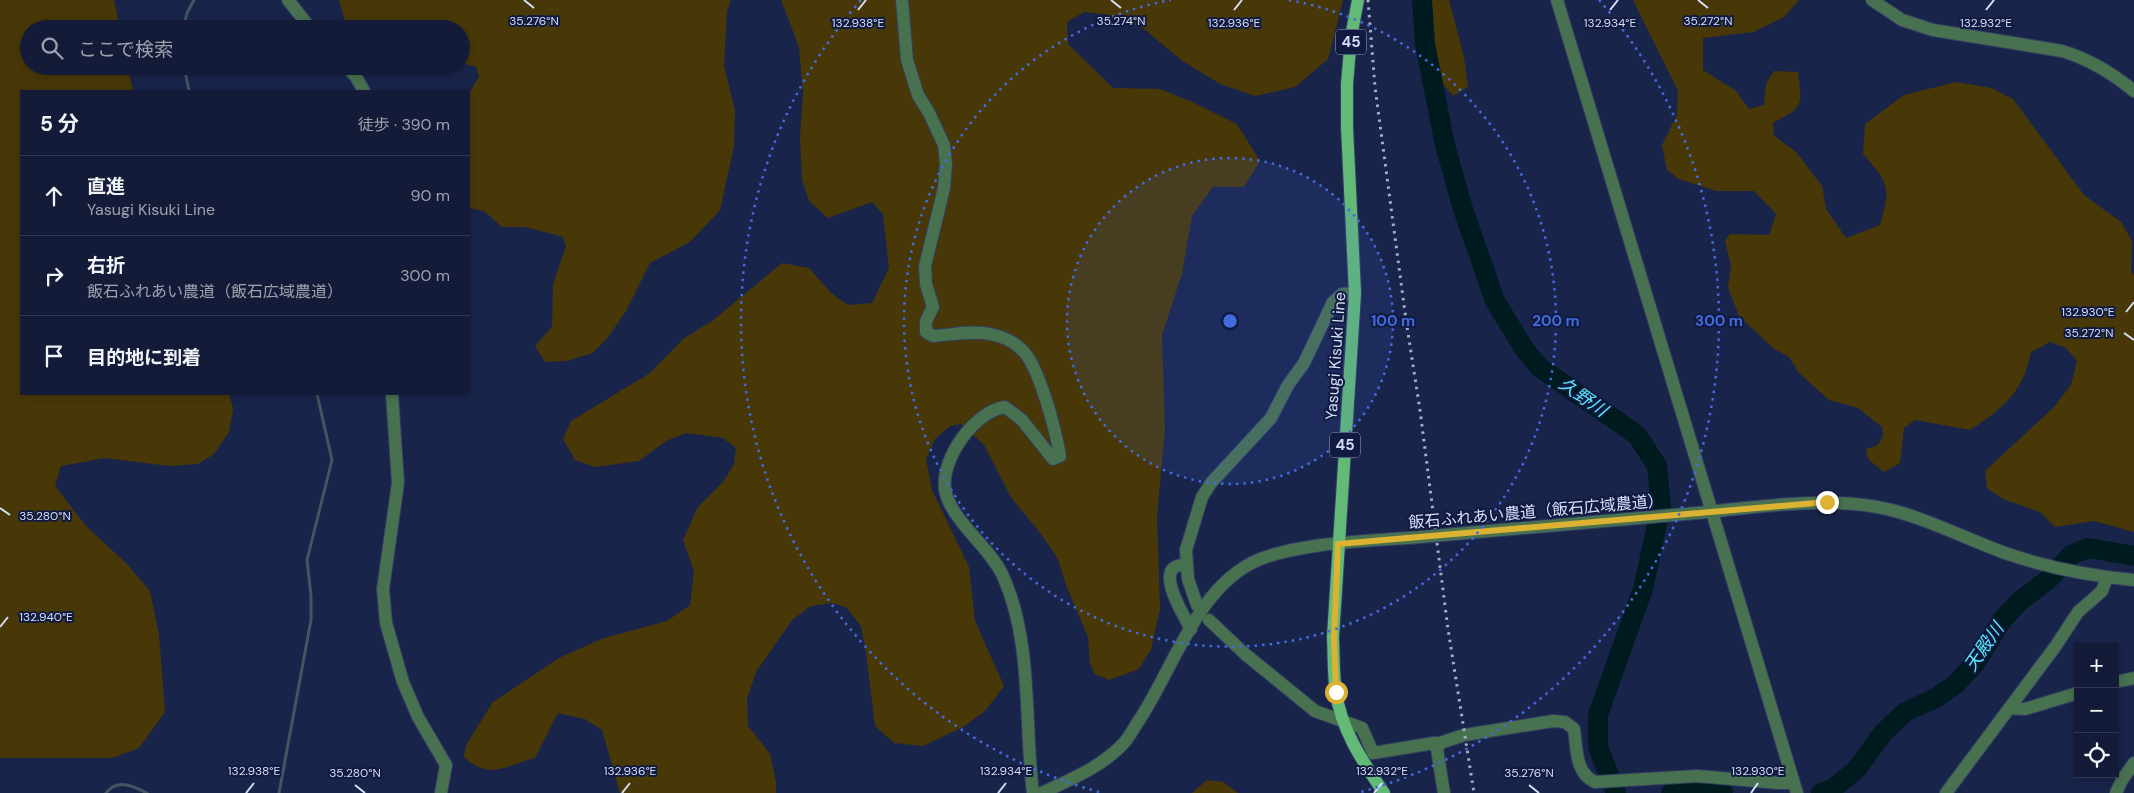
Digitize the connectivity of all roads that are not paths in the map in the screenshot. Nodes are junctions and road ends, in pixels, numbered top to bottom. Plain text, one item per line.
1 (288, 0) edge
2 (902, 0) edge
3 (1358, 0) edge
4 (1557, 0) edge
5 (1872, 0) edge
6 (304, 20) edge
7 (354, 75) edge
8 (363, 90) edge
9 (2134, 91) edge
10 (1356, 293) junction
11 (392, 395) edge
12 (1713, 512) junction
13 (1338, 544) junction
14 (1186, 565) junction
15 (2107, 577) junction
16 (2134, 580) edge
17 (1196, 605) dead end
18 (1209, 620) dead end
19 (1190, 629) junction
20 (2134, 678) edge
21 (2119, 681) edge
22 (2074, 694) edge
23 (2010, 708) junction
24 (1342, 720) junction
25 (1440, 743) junction
26 (2134, 763) edge
27 (1796, 789) edge
28 (441, 793) edge
29 (1033, 793) edge
30 (1042, 793) edge
31 (1384, 793) edge
32 (1444, 793) edge
33 (1946, 793) edge
34 (2116, 793) edge

1 - 6 street
2 - 29 street
3 - 10 main road, Yasugi Kisuki Line / 45
4 - 12 street
5 - 9 street
7 - 8 street
10 - 13 main road, Yasugi Kisuki Line / 45
10 - 14 street
11 - 28 street
12 - 13 street, 飯石ふれあい農道（飯石広域農道）, bridge
12 - 15 street, 飯石ふれあい農道（飯石広域農道）
12 - 27 street
13 - 19 street, 飯石ふれあい農道（飯石広域農道）
13 - 24 main road, Yasugi Kisuki Line / 45
14 - 17 street
14 - 19 street
15 - 16 street, 飯石ふれあい農道（飯石広域農道）
15 - 23 street
18 - 24 street
19 - 30 street, 飯石ふれあい農道（飯石広域農道）
20 - 21 street
22 - 23 street
23 - 33 street
24 - 25 street
24 - 31 main road, Yasugi Kisuki Line / 45
25 - 27 street
25 - 32 street
26 - 34 street

